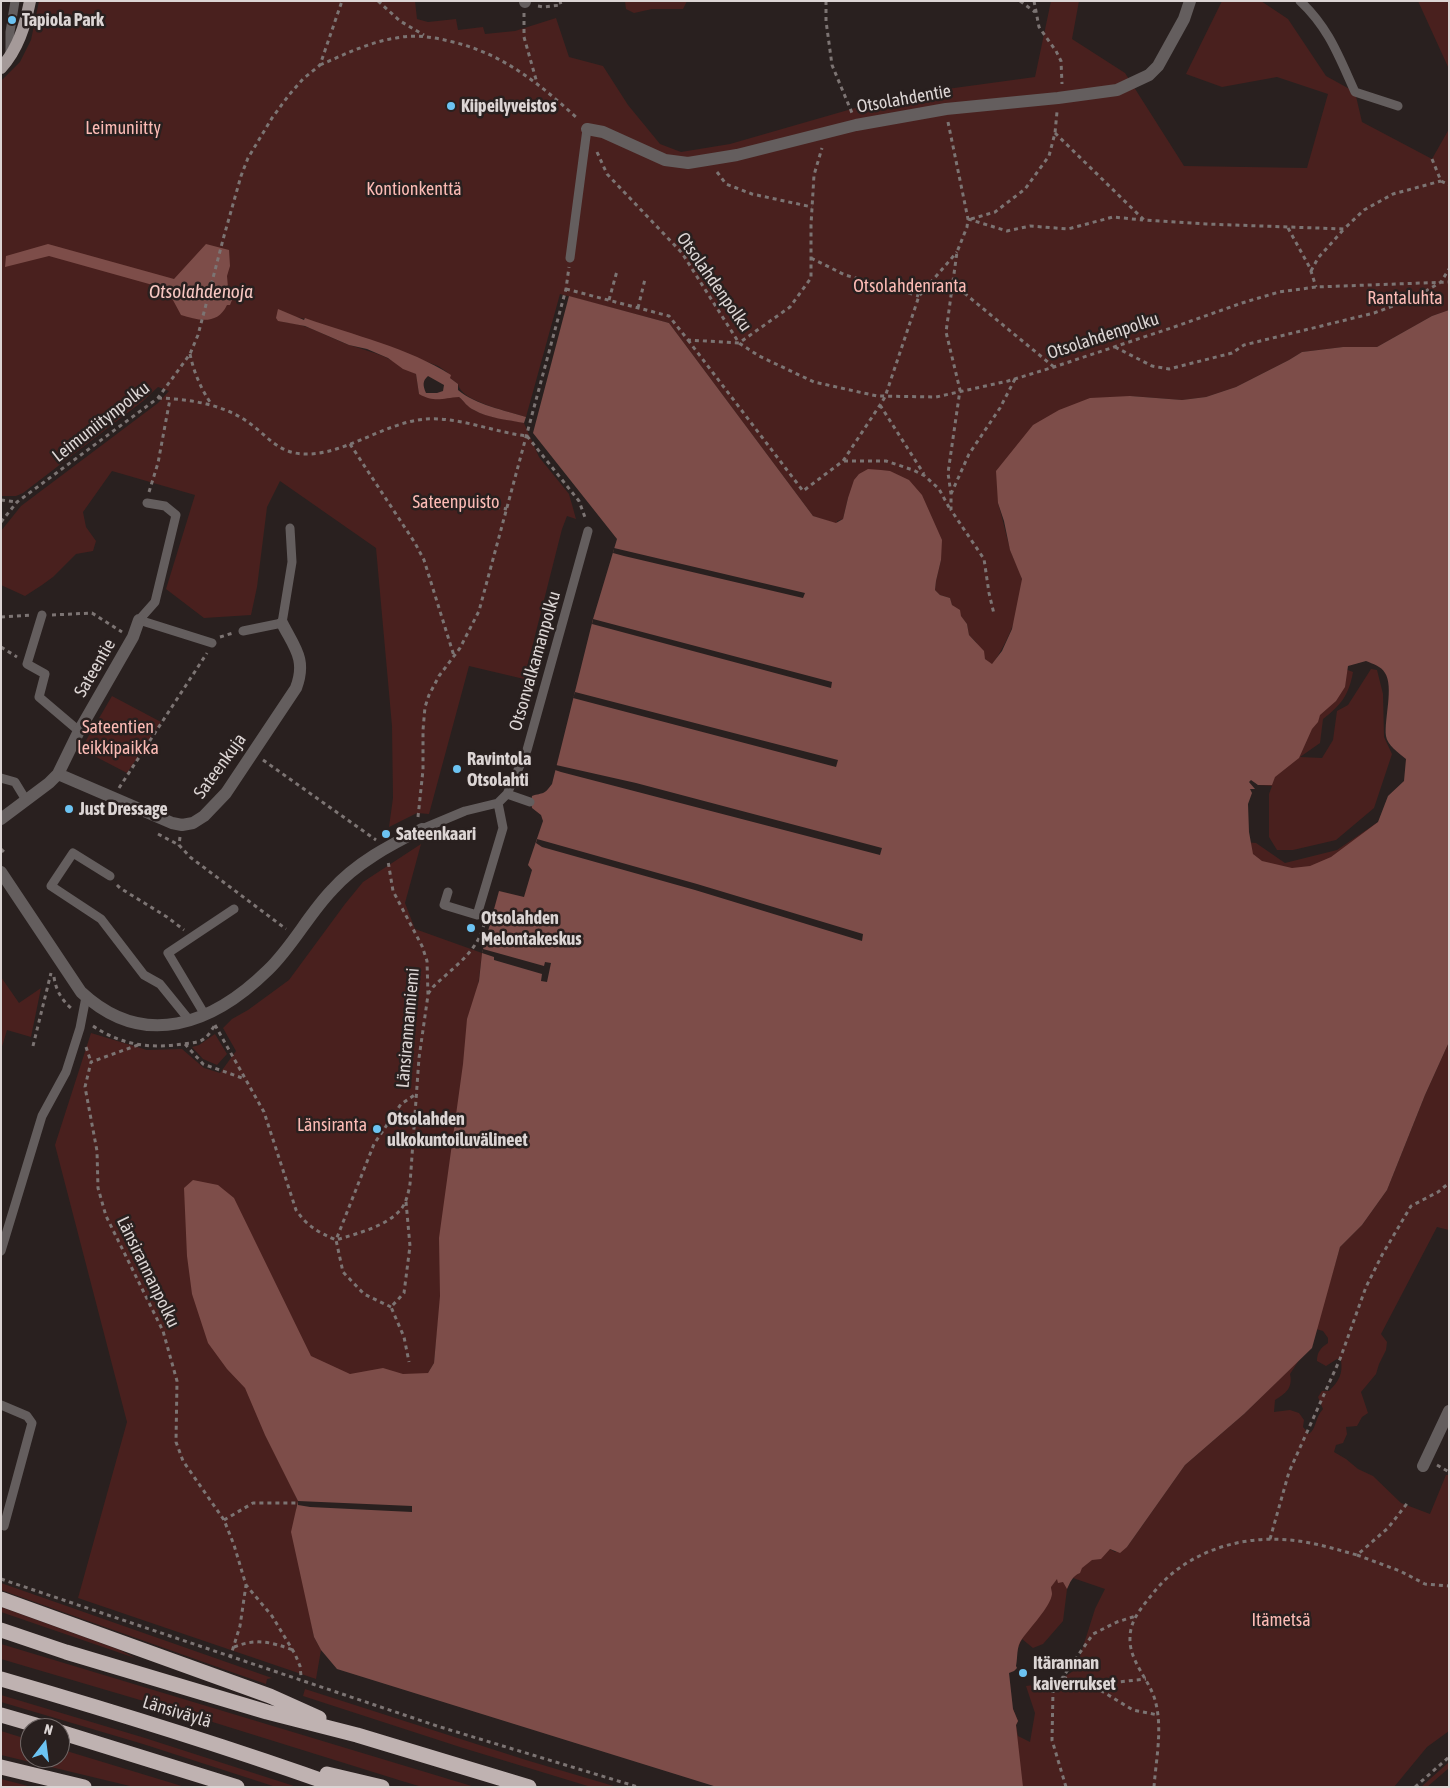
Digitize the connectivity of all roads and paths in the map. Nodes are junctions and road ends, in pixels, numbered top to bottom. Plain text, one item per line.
1 (15, 1) edge
2 (30, 1) edge
3 (342, 1) edge
4 (378, 1) edge
5 (560, 1) edge
6 (826, 1) edge
7 (1020, 1) edge
8 (1034, 1) edge
9 (1190, 1) edge
10 (1300, 1) edge
11 (525, 2) edge
12 (1035, 12) junction
13 (424, 36) junction
14 (10, 57) junction
15 (320, 65) junction
16 (1, 68) edge
17 (537, 83) junction
18 (1060, 98) junction
19 (1398, 106) dead end
20 (946, 108) junction
21 (856, 125) junction
22 (587, 129) junction
23 (826, 133) junction
24 (1055, 133) junction
25 (1432, 159) dead end
26 (708, 160) junction
27 (1441, 180) junction
28 (1449, 185) edge
29 (812, 207) junction
30 (968, 220) junction
31 (1144, 220) junction
32 (1287, 227) junction
33 (1344, 229) junction
34 (957, 252) junction
35 (570, 258) joint
36 (811, 258) junction
37 (1449, 269) edge
38 (617, 272) dead end
39 (1311, 272) junction
40 (645, 279) dead end
41 (952, 282) junction
42 (1441, 282) junction
43 (1449, 282) edge
44 (1316, 288) junction
45 (566, 289) junction
46 (919, 296) junction
47 (609, 300) junction
48 (638, 308) junction
49 (688, 340) junction
50 (739, 343) junction
51 (1115, 347) junction
52 (190, 354) junction
53 (1054, 367) junction
54 (1015, 378) junction
55 (960, 390) junction
56 (885, 397) junction
57 (158, 398) junction
58 (170, 399) junction
59 (880, 404) junction
60 (213, 405) junction
61 (527, 436) junction
62 (350, 444) junction
63 (843, 461) junction
64 (925, 476) junction
65 (951, 494) junction
66 (1, 500) edge
67 (17, 502) junction
68 (147, 503) joint
69 (488, 506) dead end
70 (507, 509) junction
71 (951, 510) junction
72 (1, 522) edge
73 (290, 528) dead end
74 (588, 531) joint
75 (994, 614) dead end
76 (42, 615) junction
77 (1, 617) edge
78 (139, 620) junction
79 (282, 623) junction
80 (243, 631) joint
81 (133, 636) junction
82 (212, 643) junction
83 (1, 647) edge
84 (454, 657) junction
85 (27, 664) junction
86 (78, 731) junction
87 (252, 752) junction
88 (58, 774) junction
89 (1, 778) edge
90 (507, 794) junction
91 (114, 797) junction
92 (26, 800) junction
93 (530, 802) dead end
94 (498, 803) junction
95 (1, 819) edge
96 (420, 824) junction
97 (182, 825) junction
98 (155, 832) dead end
99 (377, 840) dead end
100 (179, 845) junction
101 (1, 849) edge
102 (1, 854) edge
103 (387, 859) dead end
104 (1, 872) edge
105 (110, 876) joint
106 (448, 892) dead end
107 (234, 909) dead end
108 (477, 915) junction
109 (192, 937) junction
110 (296, 937) junction
111 (52, 970) dead end
112 (428, 995) junction
113 (86, 997) junction
114 (205, 1015) junction
115 (190, 1021) junction
116 (216, 1025) dead end
117 (184, 1044) dead end
118 (138, 1045) dead end
119 (33, 1046) dead end
120 (245, 1079) junction
121 (416, 1094) junction
122 (1449, 1183) edge
123 (406, 1202) junction
124 (336, 1240) junction
125 (1, 1251) edge
126 (391, 1307) junction
127 (409, 1362) dead end
128 (1, 1405) edge
129 (1449, 1411) edge
130 (1423, 1466) dead end
131 (1409, 1501) dead end
132 (298, 1503) dead end
133 (224, 1520) junction
134 (4, 1526) dead end
135 (1270, 1540) junction
136 (1356, 1555) junction
137 (1, 1579) edge
138 (246, 1585) junction
139 (1449, 1586) edge
140 (1, 1598) edge
141 (1136, 1616) junction
142 (1, 1630) edge
143 (234, 1647) junction
144 (293, 1650) junction
145 (230, 1658) junction
146 (301, 1676) dead end
147 (1063, 1678) junction
148 (1, 1679) edge
149 (1146, 1679) junction
150 (1086, 1685) junction
151 (1, 1715) edge
152 (1158, 1715) junction
153 (20, 1720) edge
154 (70, 1735) edge
155 (357, 1735) junction
156 (1449, 1757) edge
157 (260, 1758) junction
158 (1, 1767) edge
159 (84, 1787) edge
160 (236, 1787) edge
161 (340, 1787) edge
162 (382, 1787) edge
163 (529, 1787) edge
164 (638, 1787) edge
165 (1066, 1787) edge
166 (1154, 1787) edge
167 (1415, 1787) edge

1 - 14 lane
2 - 14 main road
3 - 15 path
4 - 13 path
5 - 11 path
6 - 21 path
7 - 12 path
8 - 12 path
9 - 18 street, Otsolahdentie
10 - 19 lane
11 - 17 path
12 - 18 path
13 - 15 path, Otsolahdenpolku
13 - 17 path, Otsolahdenpolku
14 - 16 main road
15 - 52 path, Leimuniitynpolku
17 - 22 path, Otsolahdenpolku
18 - 20 street, Otsolahdentie
18 - 24 path
20 - 21 street, Otsolahdentie
20 - 30 path
21 - 23 street, Otsolahdentie
22 - 26 street, Otsolahdentie
22 - 35 lane
22 - 50 path, Otsolahdenpolku
23 - 26 street, Otsolahdentie
23 - 29 path
24 - 30 path
24 - 31 path
25 - 27 path
26 - 29 path
27 - 28 path
27 - 33 path
29 - 36 path
30 - 31 path
30 - 34 path
31 - 32 path
32 - 33 path
32 - 39 path
33 - 39 path
34 - 41 path
34 - 46 path
35 - 45 path
36 - 46 path
36 - 50 path
37 - 42 path
38 - 47 path
39 - 44 path
40 - 48 path
41 - 53 path
41 - 55 path
42 - 43 path, Otsolahdenpolku
42 - 44 path, Otsolahdenpolku
42 - 51 path
44 - 51 path, Otsolahdenpolku
45 - 47 path
45 - 61 path
46 - 56 path
47 - 48 path
48 - 49 path
49 - 50 path
49 - 63 path
50 - 56 path, Otsolahdenpolku
51 - 53 path, Otsolahdenpolku
52 - 57 path, Leimuniitynpolku
52 - 60 path
53 - 54 path, Otsolahdenpolku
54 - 55 path, Otsolahdenpolku
54 - 65 path
55 - 56 path, Otsolahdenpolku
55 - 65 path
56 - 59 path
57 - 58 path
57 - 67 path, Leimuniitynpolku
58 - 60 path
58 - 68 path
59 - 63 path
59 - 64 path
60 - 62 path
61 - 62 path
61 - 70 path
61 - 74 path
62 - 84 path
63 - 64 path
64 - 71 path
65 - 71 path
66 - 67 path
67 - 72 path, Leimuniitynpolku
68 - 78 lane
69 - 70 path
70 - 84 path
71 - 75 path
73 - 79 lane
74 - 90 lane, Otsonvalkamanpolku
76 - 77 path
76 - 81 path
76 - 85 lane
78 - 81 street, Sateentie
78 - 82 lane
79 - 80 lane
79 - 87 street, Sateenkuja
80 - 82 path
81 - 86 street, Sateentie
82 - 91 path
83 - 85 path
84 - 96 path
85 - 86 lane
86 - 88 street, Sateentie
87 - 97 street, Sateenkuja
87 - 99 path
88 - 91 street
88 - 92 street, Sateentie
89 - 92 lane
90 - 93 lane
90 - 94 lane, Otsonvalkamanpolku
91 - 97 street
92 - 95 street, Sateentie
94 - 96 lane
94 - 108 lane
96 - 110 street
97 - 100 path
98 - 100 path
100 - 110 path
101 - 102 path
103 - 112 path, Länsirannanniemi
104 - 113 street
105 - 109 path
105 - 115 lane
106 - 108 lane
107 - 109 lane
108 - 112 path
109 - 114 lane
110 - 114 street
111 - 119 path
112 - 121 path, Länsirannanniemi
113 - 115 street
113 - 125 lane
114 - 115 street
116 - 120 path
117 - 120 path
118 - 133 path, Länsirannanpolku
120 - 124 path
121 - 123 path, Länsirannanniemi
121 - 124 path
122 - 135 path
123 - 124 path
123 - 126 path, Länsirannanniemi
124 - 126 path
126 - 127 path
128 - 134 lane
129 - 130 street
131 - 136 path
132 - 133 path
133 - 138 path, Länsirannanpolku
135 - 136 path
135 - 141 path
136 - 139 path
137 - 145 path
138 - 143 path
138 - 144 path, Länsirannanpolku
140 - 155 highway
141 - 147 path
141 - 149 path
142 - 155 highway
143 - 144 path
143 - 145 path
144 - 146 path, Länsirannanpolku
145 - 164 path
147 - 150 path
147 - 165 path
148 - 157 highway, Länsiväylä
149 - 150 path
149 - 152 path
150 - 152 path
151 - 153 highway
152 - 166 path
154 - 160 highway
155 - 163 highway
156 - 167 path
157 - 161 highway, Länsiväylä
157 - 162 highway
158 - 159 highway

